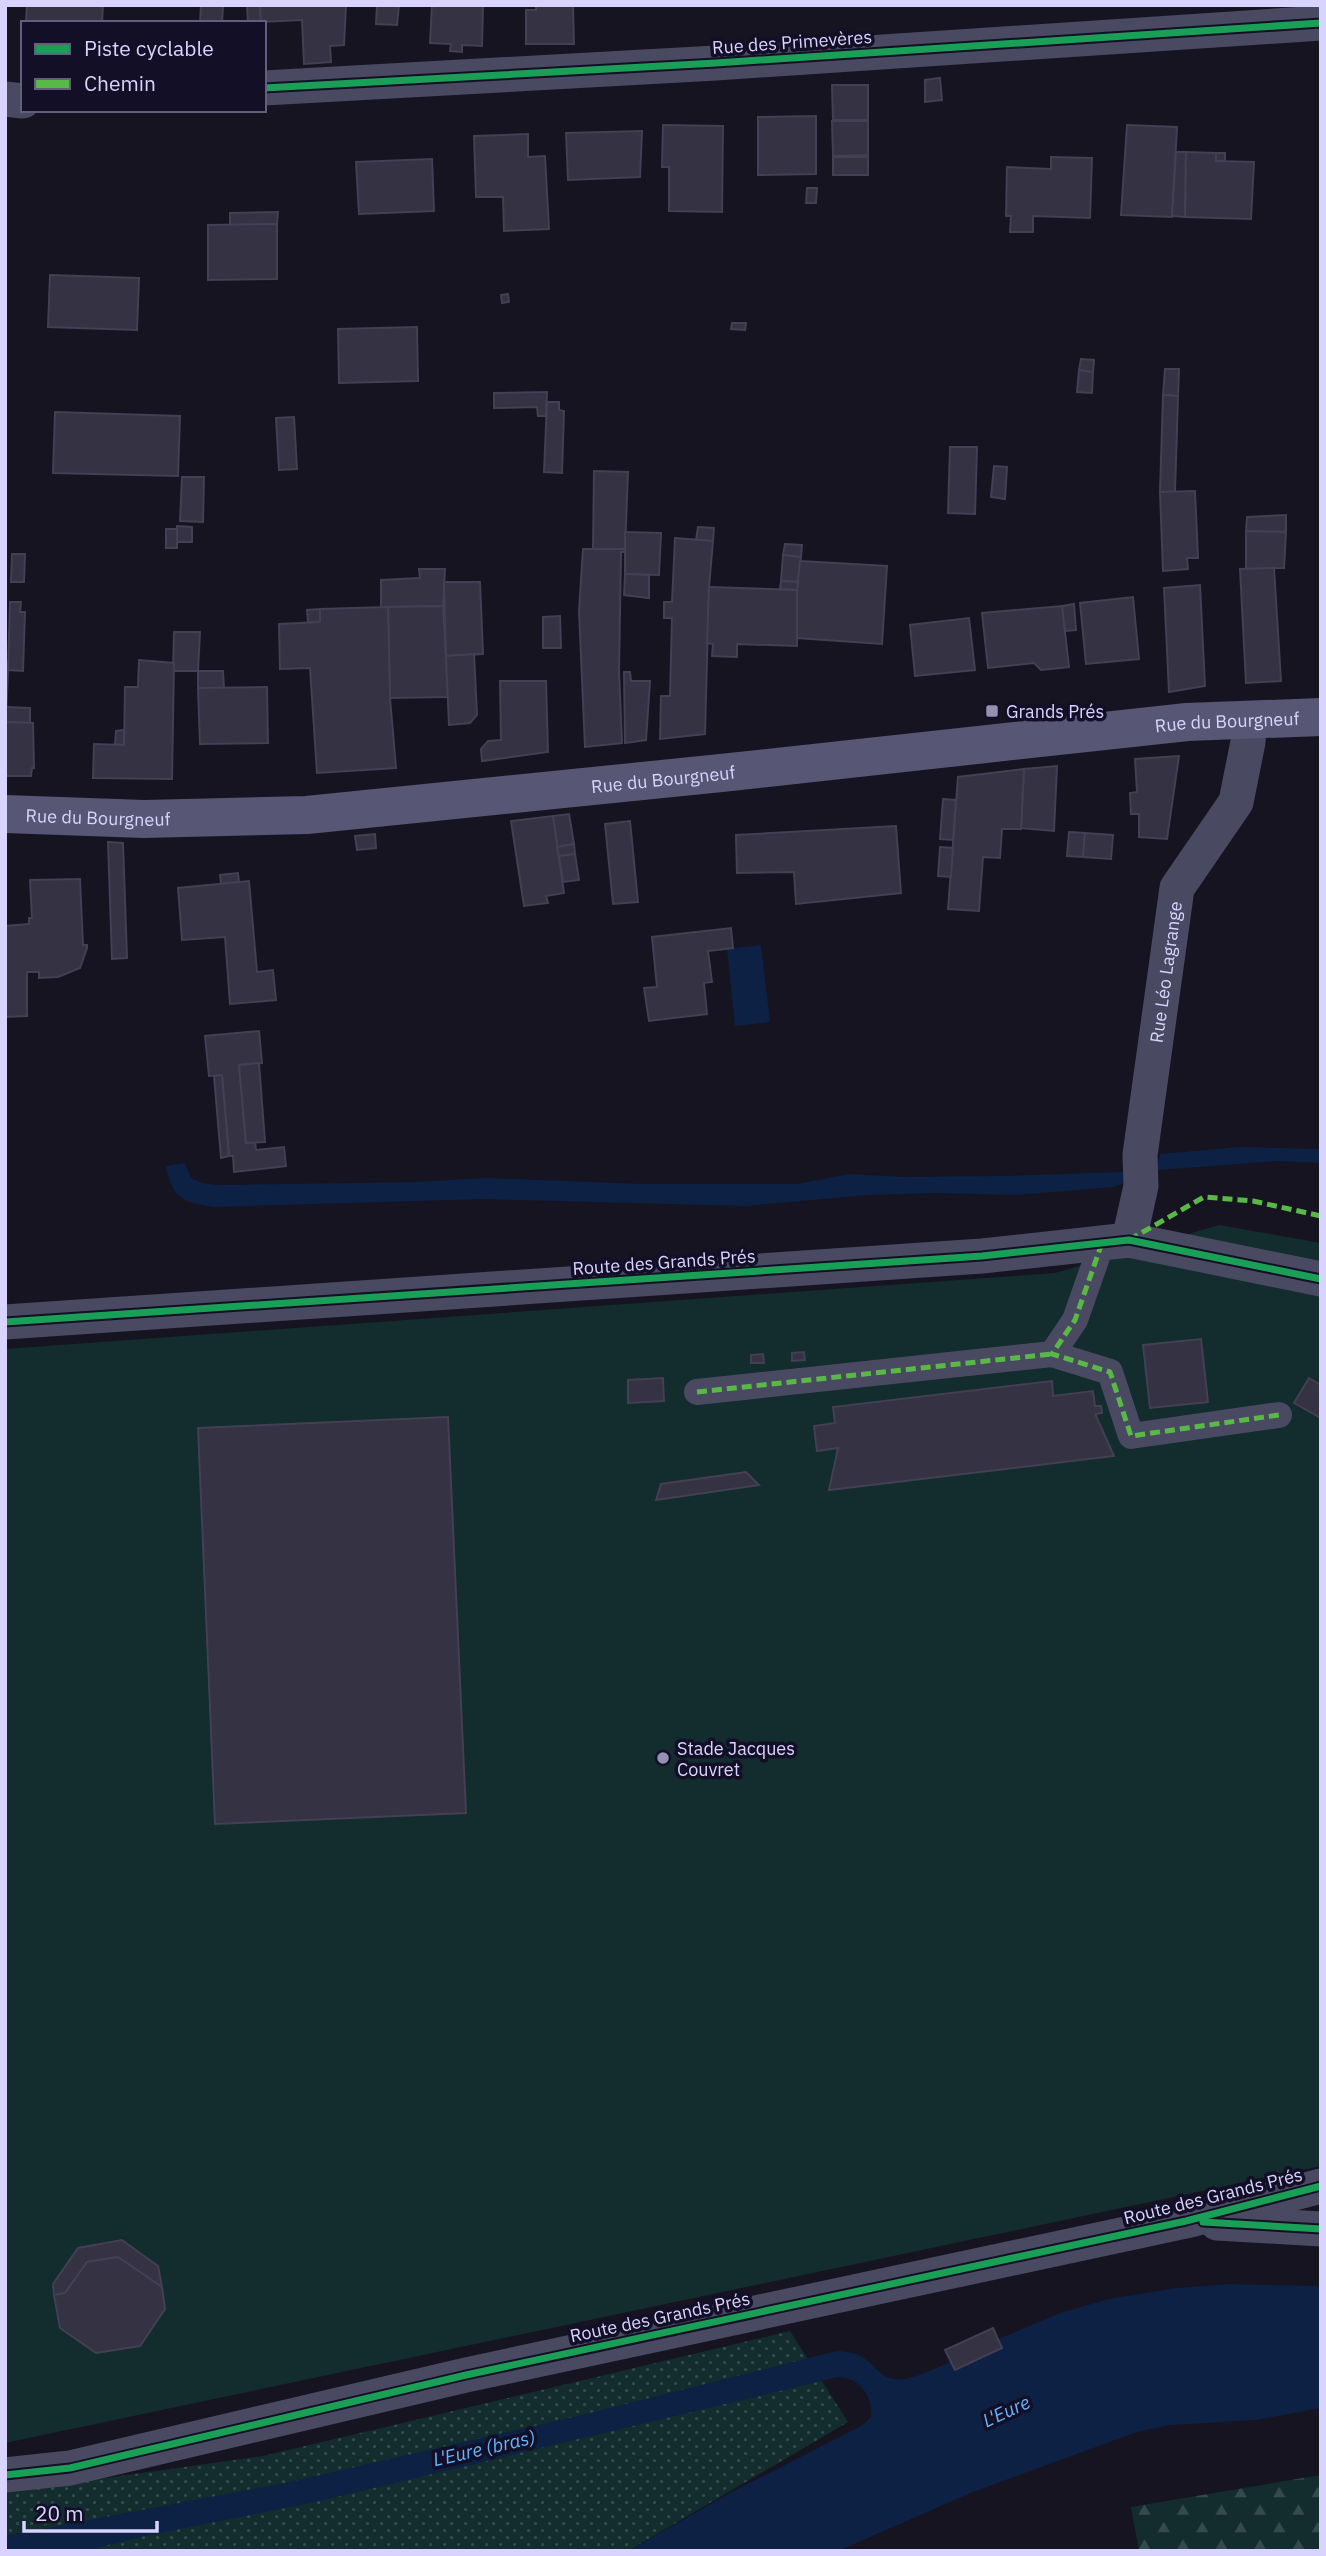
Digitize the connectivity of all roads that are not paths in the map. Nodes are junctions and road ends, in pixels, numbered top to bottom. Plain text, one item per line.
1 (1321, 23) edge
2 (266, 88) edge
3 (1321, 718) edge
4 (1250, 720) junction
5 (5, 814) edge
6 (1116, 1242) junction
7 (1321, 1279) edge
8 (5, 1322) edge
9 (1052, 1354) junction
10 (697, 1392) dead end
11 (1279, 1415) dead end
12 (1321, 2186) edge
13 (1186, 2221) junction
14 (1321, 2230) edge
15 (5, 2475) edge

1 - 2 street, Rue des Primevères
3 - 4 main road, Rue du Bourgneuf
4 - 5 main road, Rue du Bourgneuf
4 - 6 street, Rue Léo Lagrange
6 - 7 street, Route des Grands Prés
6 - 8 street, Route des Grands Prés
6 - 9 street
9 - 10 street
9 - 11 street
12 - 13 street, Route des Grands Prés
13 - 14 street
13 - 15 street, Route des Grands Prés

